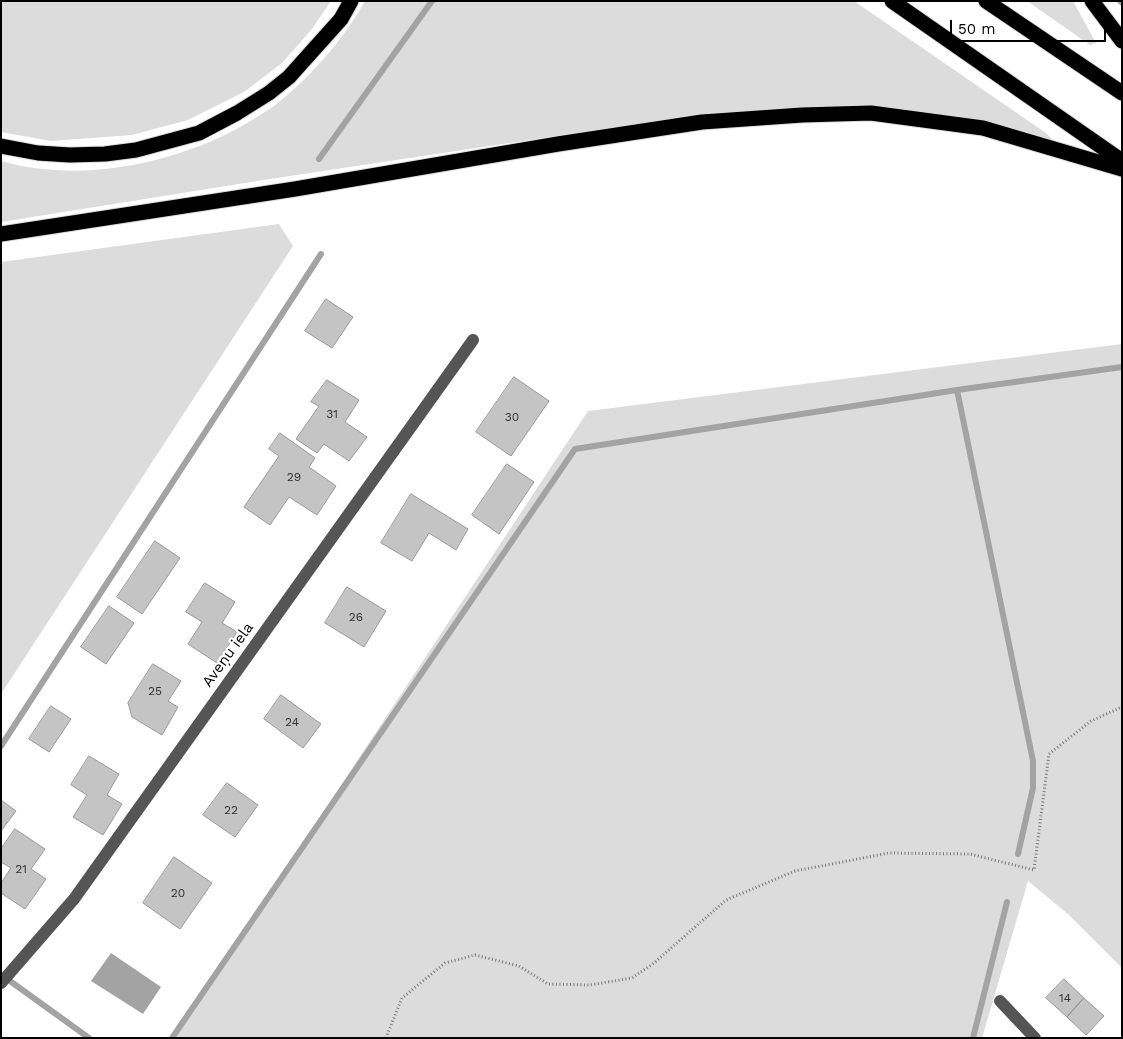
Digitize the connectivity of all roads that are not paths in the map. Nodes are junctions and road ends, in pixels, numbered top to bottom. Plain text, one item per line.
1 (351, 1) edge
2 (892, 1) edge
3 (986, 1) edge
4 (1092, 1) edge
5 (1122, 41) edge
6 (1122, 93) edge
7 (1, 146) edge
8 (1122, 161) edge
9 (1122, 168) edge
10 (1, 234) edge
11 (473, 340) dead end
12 (1, 983) edge
13 (1000, 1000) dead end
14 (1035, 1038) edge

1 - 7 highway
2 - 8 highway
3 - 6 highway
4 - 5 highway
9 - 10 highway
11 - 12 street, Aveņu iela
13 - 14 street

